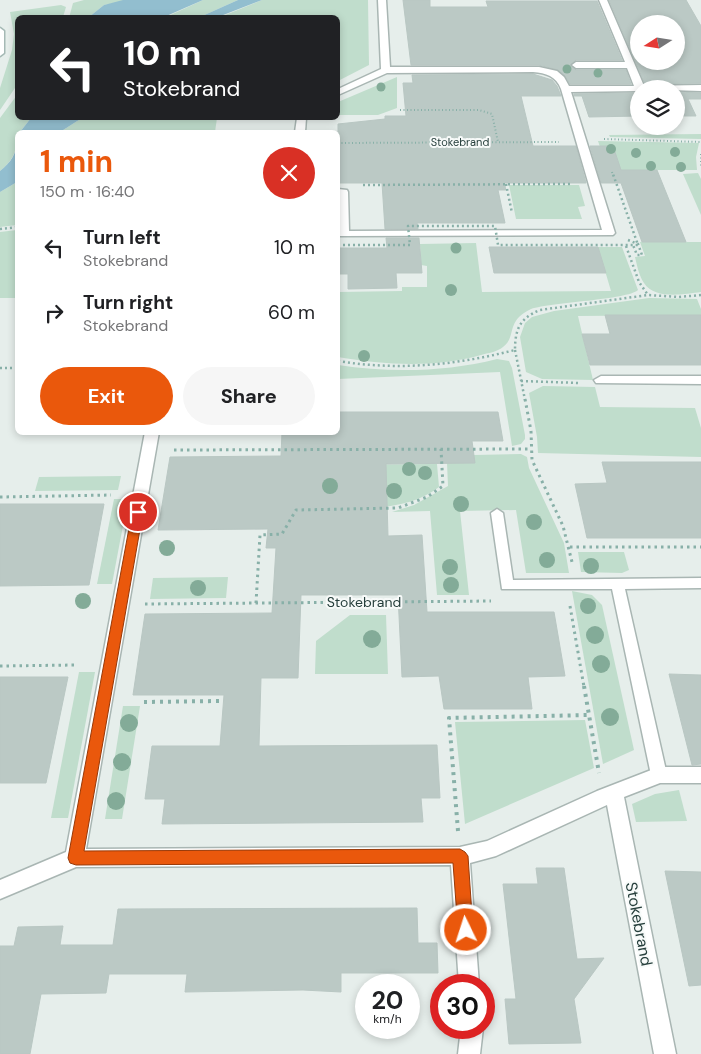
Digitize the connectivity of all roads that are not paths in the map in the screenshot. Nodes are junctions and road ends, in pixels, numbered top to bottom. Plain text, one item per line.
1 (382, 0) edge
2 (603, 0) edge
3 (0, 31) edge
4 (0, 53) edge
5 (576, 65) dead end
6 (630, 65) joint
7 (386, 70) junction
8 (630, 88) edge
9 (685, 88) edge
10 (701, 88) edge
11 (566, 89) junction
12 (340, 91) edge
13 (340, 192) edge
14 (601, 380) road end
15 (701, 380) edge
16 (151, 435) edge
17 (497, 513) dead end
18 (617, 583) junction
19 (701, 583) edge
20 (659, 775) junction
21 (701, 775) edge
22 (609, 795) junction
23 (460, 856) junction
24 (76, 858) junction
25 (0, 890) edge
26 (468, 974) edge
27 (471, 1039) edge
28 (469, 1054) edge
29 (665, 1054) edge

1 - 7 street
2 - 6 street
3 - 4 street
5 - 6 street
7 - 11 street
7 - 12 street
8 - 11 street
9 - 10 street
11 - 13 street
14 - 15 street
16 - 24 street
17 - 18 lane
18 - 19 lane
18 - 20 lane
20 - 21 street
20 - 22 street
22 - 23 street
22 - 29 street, Stokebrand
23 - 24 street
23 - 26 street
24 - 25 street
27 - 28 street

